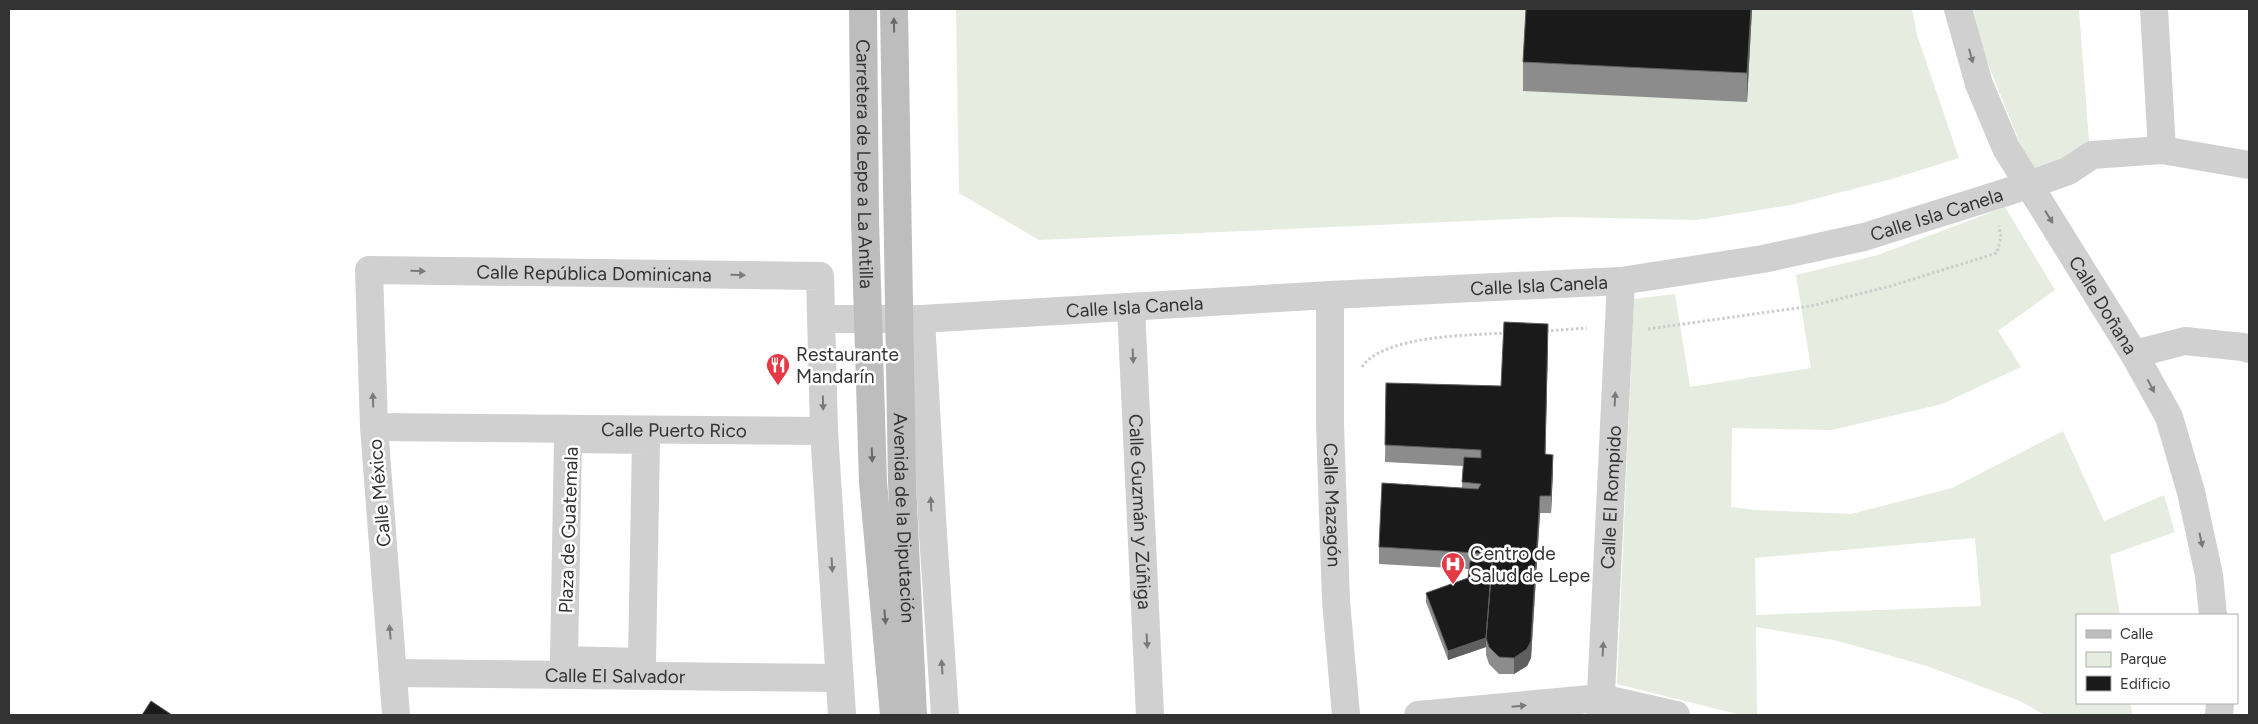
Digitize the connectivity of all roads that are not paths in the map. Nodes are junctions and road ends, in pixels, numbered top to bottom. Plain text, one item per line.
1 (863, 9) edge
2 (894, 9) edge
3 (1958, 9) edge
4 (2154, 9) edge
5 (2162, 150) junction
6 (2249, 165) edge
7 (2029, 185) junction
8 (369, 270) joint
9 (1621, 281) junction
10 (1330, 295) junction
11 (1131, 307) junction
12 (821, 319) junction
13 (893, 319) junction
14 (2249, 349) edge
15 (2134, 354) junction
16 (374, 427) junction
17 (824, 431) junction
18 (2213, 614) edge
19 (642, 662) joint
20 (393, 673) junction
21 (839, 678) junction
22 (1601, 706) edge
23 (396, 715) edge
24 (842, 715) edge
25 (894, 715) edge
26 (913, 715) edge
27 (946, 715) edge
28 (1150, 715) edge
29 (1346, 715) edge
30 (1418, 715) edge
31 (1676, 715) edge

1 - 13 main road, Carretera de Lepe a La Antilla
13 -> 2 main road, Carretera de Lepe a La Antilla
3 -> 7 street, Calle Doñana
4 - 5 street
5 - 6 street, Calle Isla Canela
5 - 7 street, Calle Isla Canela
7 - 9 street, Calle Isla Canela
7 -> 15 street, Calle Doñana
8 -> 12 street, Calle República Dominicana
16 -> 8 street, Calle México
9 - 10 street, Calle Isla Canela
22 -> 9 street, Calle El Rompido
10 - 11 street, Calle Isla Canela
10 - 29 street, Calle Mazagón
11 - 13 street, Calle Isla Canela
11 -> 28 street, Calle Guzmán y Zúñiga
12 - 13 street
12 -> 17 street
13 -> 25 main road, Avenida de la Diputación
13 - 26 main road, Avenida de la Diputación
27 -> 13 street, Avenida de la Diputación
14 - 15 street
15 -> 18 street, Calle Doñana
16 - 17 street, Calle Puerto Rico
20 -> 16 street, Calle México
17 -> 21 street
19 - 19 street, Plaza de Guatemala
20 - 21 street, Calle El Salvador
20 - 23 street, Calle México
21 - 24 street
30 -> 22 street
22 - 31 street

